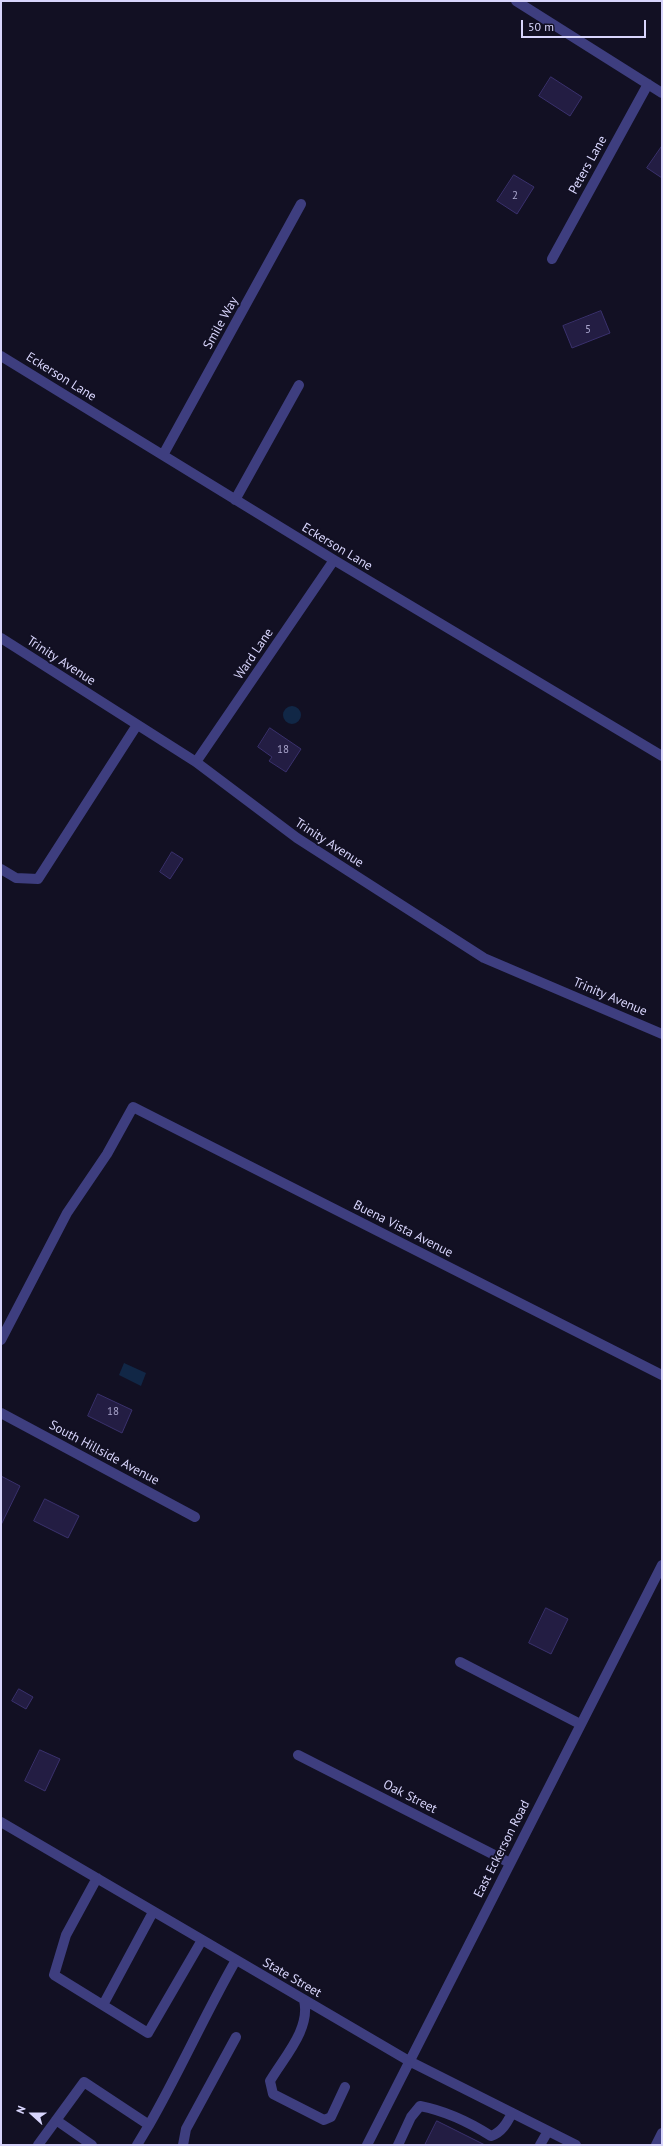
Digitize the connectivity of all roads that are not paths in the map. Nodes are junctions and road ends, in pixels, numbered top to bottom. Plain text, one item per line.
1 (516, 1) edge
2 (648, 84) junction
3 (662, 93) edge
4 (301, 204) dead end
5 (552, 259) dead end
6 (1, 356) edge
7 (299, 385) dead end
8 (163, 455) junction
9 (236, 500) junction
10 (334, 560) junction
11 (1, 638) edge
12 (137, 726) junction
13 (662, 756) edge
14 (196, 762) junction
15 (1, 868) edge
16 (662, 1034) edge
17 (1, 1340) edge
18 (662, 1375) edge
19 (1, 1413) edge
20 (195, 1517) dead end
21 (662, 1565) edge
22 (460, 1662) dead end
23 (580, 1724) junction
24 (298, 1755) dead end
25 (1, 1822) edge
26 (510, 1863) junction
27 (97, 1878) junction
28 (153, 1912) junction
29 (202, 1940) junction
30 (236, 1960) junction
31 (304, 2000) junction
32 (102, 2005) junction
33 (236, 2037) dead end
34 (409, 2061) junction
35 (344, 2087) dead end
36 (512, 2113) junction
37 (56, 2120) junction
38 (150, 2125) junction
39 (548, 2131) junction
40 (662, 2133) edge
41 (38, 2145) edge
42 (92, 2145) edge
43 (137, 2145) edge
44 (183, 2145) edge
45 (367, 2145) edge
46 (398, 2145) edge
47 (540, 2145) edge
48 (576, 2145) edge
49 (656, 2145) edge

1 - 2 street
2 - 3 street
2 - 5 street, Peters Lane
4 - 8 street, Smile Way
6 - 8 street, Eckerson Lane
7 - 9 street
8 - 9 street, Eckerson Lane
9 - 10 street, Eckerson Lane
10 - 13 street, Eckerson Lane
10 - 14 street, Ward Lane
11 - 12 street, Trinity Avenue
12 - 14 street, Trinity Avenue
12 - 15 street
14 - 16 street, Trinity Avenue
17 - 18 street, Buena Vista Avenue
19 - 20 street, South Hillside Avenue
21 - 23 street, East Eckerson Road
22 - 23 street
23 - 26 street, East Eckerson Road
24 - 26 street, Oak Street
25 - 27 street, State Street
26 - 34 street, East Eckerson Road
27 - 28 street, State Street
27 - 32 street
28 - 29 street, State Street
28 - 32 street
29 - 30 street, State Street
29 - 32 street
30 - 31 street, State Street
30 - 38 street
31 - 34 street, State Street
31 - 35 street
33 - 44 street
34 - 36 street, State Street
34 - 45 street, East Eckerson Road
36 - 39 street, State Street
36 - 46 street
37 - 38 street
37 - 41 street
37 - 42 street
38 - 43 street
39 - 47 street
39 - 48 street, State Street
40 - 49 street

